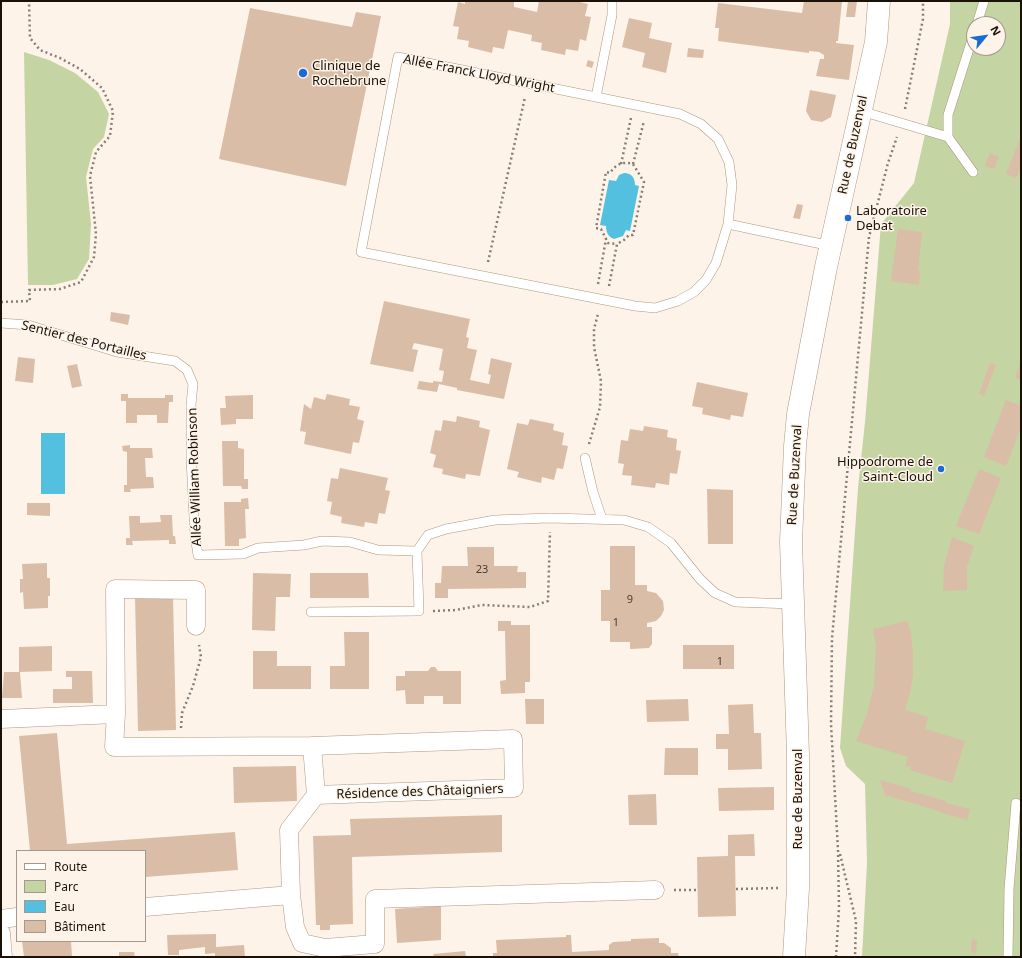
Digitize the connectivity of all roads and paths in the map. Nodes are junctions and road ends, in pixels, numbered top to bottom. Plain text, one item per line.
1 (29, 1) edge
2 (612, 1) edge
3 (879, 1) edge
4 (923, 1) edge
5 (984, 1) edge
6 (979, 16) edge
7 (967, 56) edge
8 (528, 83) junction
9 (596, 97) junction
10 (634, 104) junction
11 (647, 107) junction
12 (861, 111) junction
13 (902, 124) junction
14 (948, 137) junction
15 (621, 164) junction
16 (633, 164) junction
17 (973, 172) dead end
18 (728, 224) junction
19 (606, 239) junction
20 (617, 244) junction
21 (831, 246) junction
22 (485, 277) junction
23 (601, 300) junction
24 (1, 302) edge
25 (1, 322) edge
26 (187, 370) joint
27 (585, 458) joint
28 (550, 518) junction
29 (602, 519) junction
30 (417, 551) junction
31 (793, 604) junction
32 (419, 611) junction
33 (311, 612) dead end
34 (196, 626) joint
35 (116, 714) junction
36 (1, 719) edge
37 (180, 746) junction
38 (312, 746) junction
39 (316, 795) junction
40 (1016, 803) dead end
41 (838, 850) junction
42 (798, 888) junction
43 (736, 889) dead end
44 (655, 890) joint
45 (698, 890) dead end
46 (291, 895) junction
47 (146, 907) edge
48 (16, 917) edge
49 (1, 919) edge
50 (1, 933) edge
51 (3, 957) edge
52 (794, 957) edge
53 (836, 957) edge
54 (855, 957) edge
55 (1008, 957) edge

1 - 24 path
2 - 9 lane
3 - 12 main road, Rue de Buzenval
4 - 13 path
5 - 6 lane
7 - 14 lane
8 - 9 lane, Allée Franck Lloyd Wright
8 - 22 path
8 - 22 lane, Allée Franck Lloyd Wright
9 - 10 lane, Allée Franck Lloyd Wright
10 - 11 lane, Allée Franck Lloyd Wright
10 - 15 path
11 - 16 path
11 - 18 lane, Allée Franck Lloyd Wright
12 - 13 lane
12 - 21 main road, Rue de Buzenval
13 - 14 lane
13 - 41 path
14 - 17 lane
15 - 16 path
15 - 19 path
16 - 20 path
18 - 21 lane
18 - 23 lane, Allée Franck Lloyd Wright
19 - 20 path
19 - 23 path
20 - 23 path
21 - 31 main road, Rue de Buzenval
22 - 23 lane, Allée Franck Lloyd Wright
23 - 27 path
25 - 26 lane, Sentier des Portailles
26 - 30 lane, Allée William Robinson
27 - 29 lane
28 - 29 lane
28 - 30 lane
28 - 32 path
29 - 31 lane
30 - 32 lane
31 - 42 main road, Rue de Buzenval
32 - 33 lane
34 - 35 street, Résidence des Châtaigniers
34 - 37 path
35 - 36 street
35 - 37 street, Résidence des Châtaigniers
37 - 38 street, Résidence des Châtaigniers
38 - 39 street
38 - 39 street, Résidence des Châtaigniers
39 - 46 street
40 - 55 lane
41 - 53 path
41 - 54 path
42 - 43 path
42 - 52 main road, Rue de Buzenval
44 - 45 path
44 - 46 street
46 - 47 street
48 - 49 street
50 - 51 street

